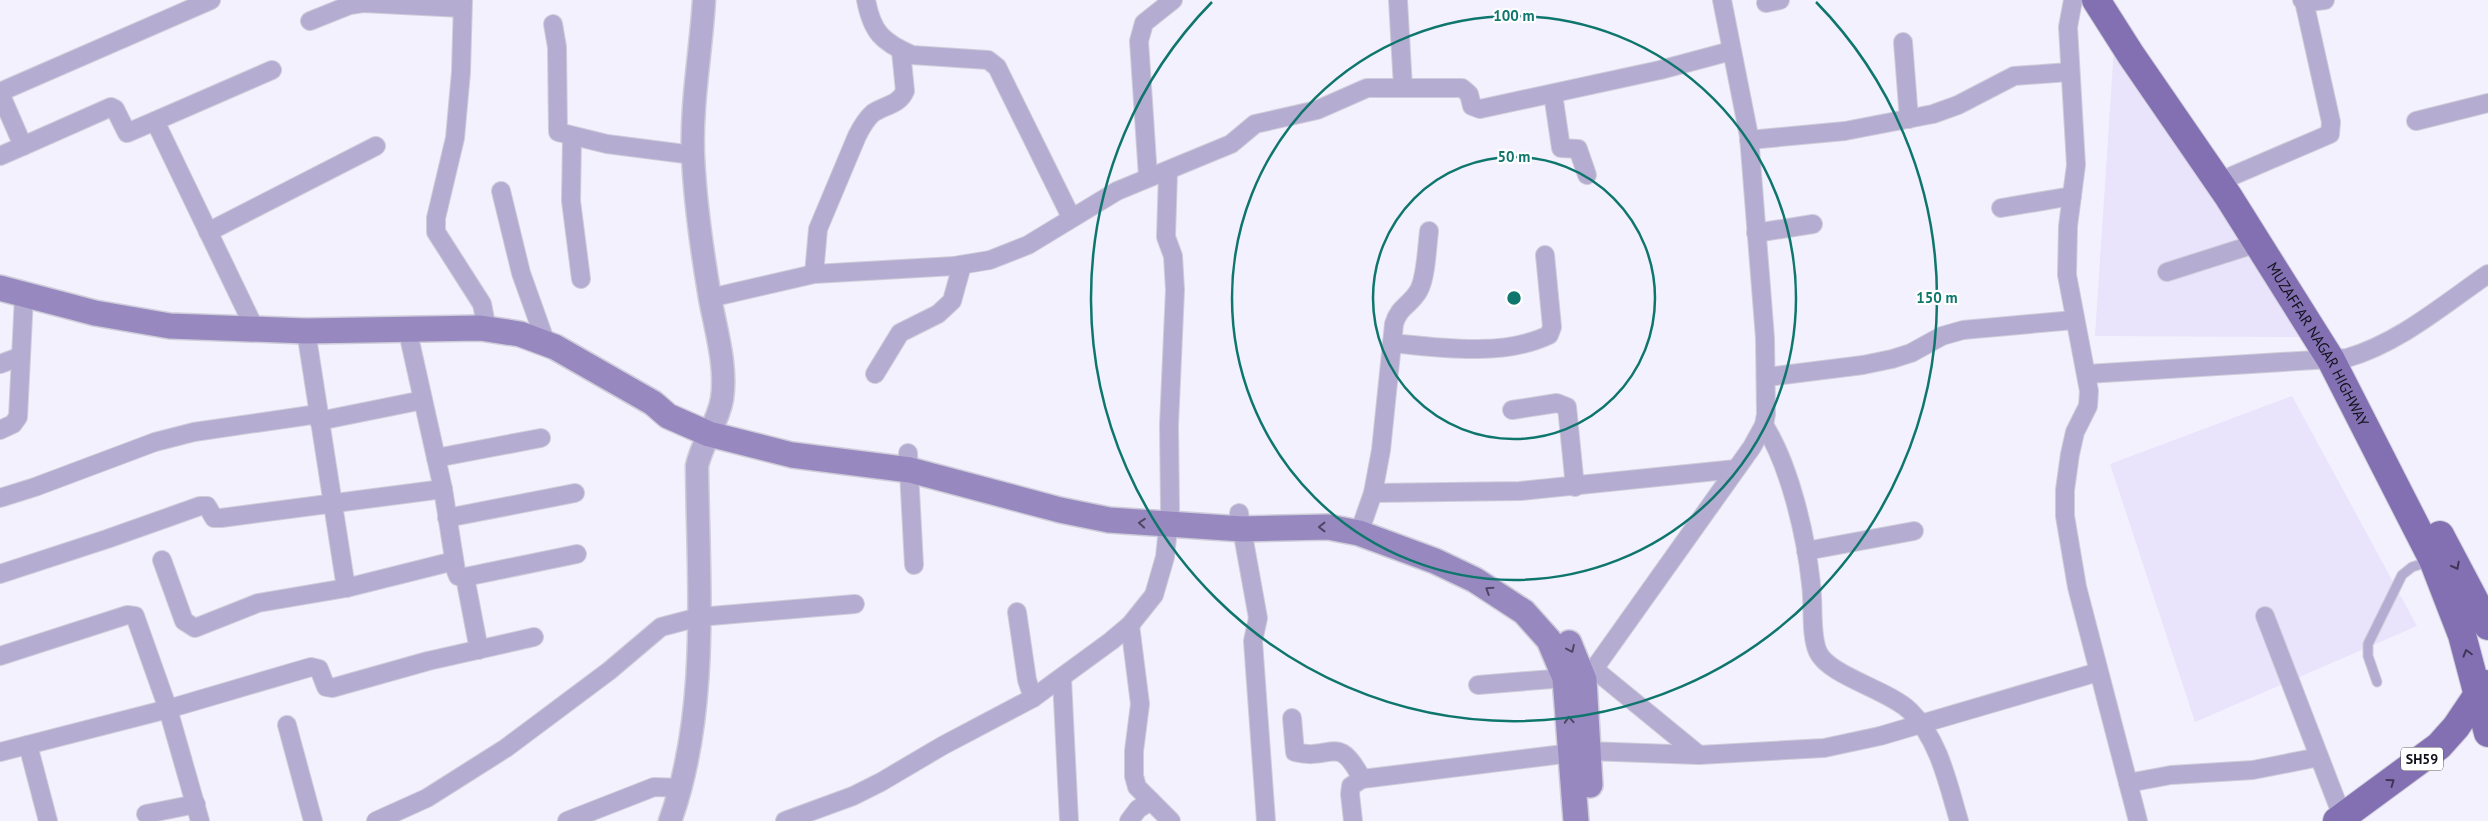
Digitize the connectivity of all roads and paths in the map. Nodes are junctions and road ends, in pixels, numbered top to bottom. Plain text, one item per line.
1 (211, 0) edge
2 (704, 0) edge
3 (866, 0) edge
4 (1172, 0) edge
5 (1398, 0) edge
6 (1722, 0) edge
7 (2072, 0) edge
8 (2096, 0) edge
9 (2115, 0) edge
10 (2326, 0) edge
11 (2303, 1) edge
12 (463, 4) edge
13 (310, 21) dead end
14 (553, 24) dead end
15 (1903, 42) dead end
16 (901, 50) junction
17 (1731, 51) junction
18 (272, 70) dead end
19 (2069, 72) junction
20 (1403, 88) junction
21 (0, 92) edge
22 (1553, 94) junction
23 (2488, 103) edge
24 (1909, 119) junction
25 (155, 121) junction
26 (2416, 122) dead end
27 (572, 137) junction
28 (1749, 140) junction
29 (22, 146) junction
30 (376, 146) dead end
31 (693, 155) junction
32 (0, 156) edge
33 (1168, 172) junction
34 (1587, 175) dead end
35 (1148, 176) junction
36 (2232, 176) junction
37 (501, 190) dead end
38 (2072, 196) junction
39 (2001, 208) dead end
40 (1071, 217) junction
41 (1813, 224) dead end
42 (1429, 231) dead end
43 (208, 232) junction
44 (1756, 233) junction
45 (2258, 243) junction
46 (1545, 255) dead end
47 (962, 265) junction
48 (2167, 272) dead end
49 (814, 274) junction
50 (2488, 274) edge
51 (582, 279) dead end
52 (0, 288) edge
53 (24, 296) junction
54 (710, 298) junction
55 (2074, 320) junction
56 (407, 328) junction
57 (486, 328) junction
58 (255, 329) junction
59 (306, 331) junction
60 (546, 343) junction
61 (1392, 343) junction
62 (20, 357) junction
63 (2339, 359) junction
64 (0, 364) edge
65 (875, 374) dead end
66 (2087, 374) junction
67 (1767, 377) junction
68 (423, 400) junction
69 (1512, 410) dead end
70 (318, 417) junction
71 (1764, 425) junction
72 (713, 426) junction
73 (0, 430) edge
74 (541, 438) dead end
75 (436, 458) junction
76 (909, 462) junction
77 (1736, 469) junction
78 (1575, 487) junction
79 (442, 489) junction
80 (1373, 493) junction
81 (575, 494) dead end
82 (0, 498) edge
83 (332, 504) junction
84 (1169, 517) junction
85 (447, 518) junction
86 (1241, 521) junction
87 (1362, 527) junction
88 (1914, 531) dead end
89 (1806, 551) junction
90 (577, 554) dead end
91 (162, 560) dead end
92 (2433, 560) junction
93 (454, 561) junction
94 (914, 565) dead end
95 (0, 574) edge
96 (465, 577) junction
97 (346, 588) junction
98 (855, 604) dead end
99 (1017, 612) dead end
100 (2265, 616) dead end
101 (699, 617) junction
102 (1130, 625) junction
103 (2488, 626) edge
104 (534, 637) dead end
105 (479, 650) junction
106 (0, 656) edge
107 (2098, 672) junction
108 (1062, 679) junction
109 (1577, 680) junction
110 (2377, 682) dead end
111 (1478, 685) dead end
112 (1033, 698) junction
113 (2486, 707) edge
114 (168, 709) junction
115 (1292, 718) dead end
116 (1922, 724) junction
117 (287, 725) dead end
118 (28, 745) junction
119 (0, 752) edge
120 (1580, 752) junction
121 (1700, 755) junction
122 (2319, 757) junction
123 (1362, 779) junction
124 (2128, 784) junction
125 (682, 788) junction
126 (1151, 801) junction
127 (196, 804) junction
128 (146, 814) dead end
129 (2347, 820) edge
130 (48, 821) edge
131 (200, 821) edge
132 (312, 821) edge
133 (376, 821) edge
134 (567, 821) edge
135 (670, 821) edge
136 (786, 821) edge
137 (1069, 821) edge
138 (1129, 821) edge
139 (1171, 821) edge
140 (1266, 821) edge
141 (1353, 821) edge
142 (1576, 821) edge
143 (1593, 821) edge
144 (1959, 821) edge
145 (2138, 821) edge

1 - 21 street
2 - 31 street
3 - 16 street
4 - 35 street
5 - 20 street
6 - 17 street
7 - 19 street
8 - 45 main road, MUZAFFAR NAGAR HIGHWAY
9 - 36 main road, MUZAFFAR NAGAR HIGHWAY
10 - 11 street
11 - 36 street
12 - 13 street
12 - 57 street
14 - 27 street
15 - 24 street
16 - 40 street
16 - 49 street
17 - 22 street
17 - 28 street
18 - 25 street
19 - 24 street
19 - 38 street
20 - 22 street
20 - 33 street
21 - 29 street
22 - 34 street
23 - 26 street
24 - 28 street
25 - 29 street
25 - 43 street
27 - 31 street
27 - 51 street
28 - 44 street
29 - 32 street
30 - 43 street
31 - 54 street
33 - 35 street
33 - 84 street
35 - 40 street
36 - 63 main road, MUZAFFAR NAGAR HIGHWAY
37 - 60 street
38 - 39 street
38 - 55 street
40 - 47 street
41 - 44 street
42 - 61 street
43 - 58 street
44 - 67 street
45 - 48 street
45 - 63 main road, MUZAFFAR NAGAR HIGHWAY
46 - 61 street
47 - 49 street
47 - 65 street
49 - 54 street
50 - 63 street
52 - 53 main road
53 - 58 main road
53 - 62 street
54 - 72 street
55 - 66 street
55 - 67 street
56 - 57 main road
56 - 59 main road
56 - 68 street
57 - 60 main road
58 - 59 main road
59 - 70 street
60 - 72 main road
61 - 80 street
62 - 64 street
62 - 73 street
63 - 66 street
63 - 92 main road, MUZAFFAR NAGAR HIGHWAY
63 -> 103 main road, MUZAFFAR NAGAR HIGHWAY
66 - 107 street
67 - 71 street
68 - 70 street
68 - 75 street
69 - 78 street
70 - 82 street
70 - 83 street
71 - 77 street
71 - 89 street
72 - 76 main road
72 - 101 street
74 - 75 street
75 - 79 street
76 - 84 main road
76 - 94 street
77 - 78 street
77 - 109 street
78 - 80 street
79 - 83 street
79 - 85 street
80 - 87 street
81 - 85 street
83 - 95 street
83 - 97 street
84 - 86 main road
84 - 102 street
85 - 93 street
86 - 87 main road
86 - 140 street
87 - 109 main road
88 - 89 street
89 - 116 street
90 - 96 street
91 - 97 street
92 - 110 lane
113 -> 92 main road, MUZAFFAR NAGAR HIGHWAY
93 - 96 street
93 - 97 street
96 - 105 street
98 - 101 street
99 - 112 street
100 - 122 street
101 - 125 street
101 - 133 street
102 - 108 street
102 - 126 street
104 - 105 street
105 - 114 street
106 - 114 street
107 - 116 street
107 - 124 street
108 - 112 street
108 - 137 street
109 - 111 street
109 - 120 main road
109 - 121 street
112 - 136 street
113 - 129 main road, SH59
114 - 118 street
114 - 127 street
115 - 123 street
116 - 121 street
116 - 144 street
117 - 132 street
118 - 119 street
118 - 130 street
120 - 121 street
120 - 123 street
120 - 142 main road
120 - 143 main road
122 - 124 street
122 - 129 street
123 - 141 street
124 - 145 street
125 - 134 street
125 - 135 street
126 - 138 street
126 - 139 street
127 - 128 street
127 - 131 street

